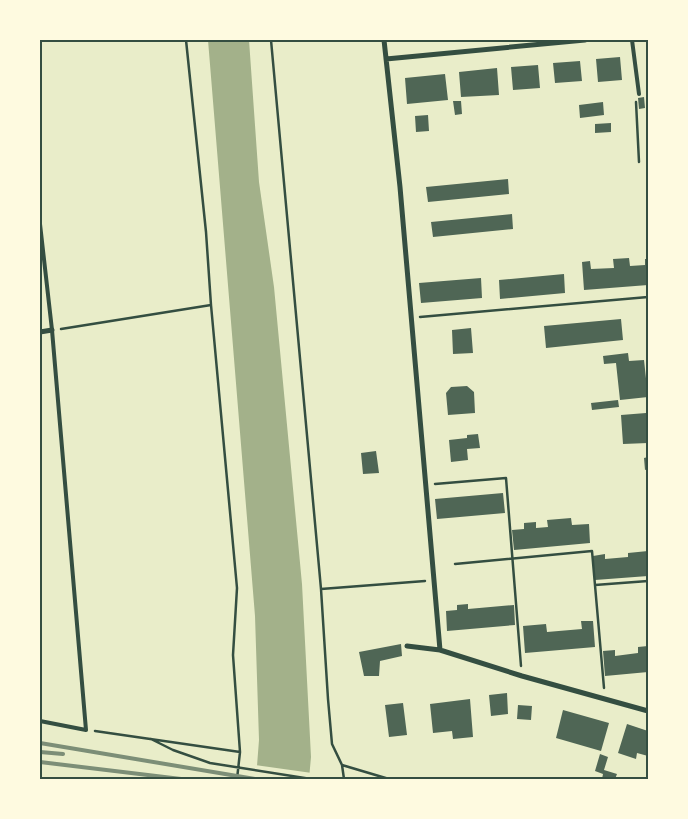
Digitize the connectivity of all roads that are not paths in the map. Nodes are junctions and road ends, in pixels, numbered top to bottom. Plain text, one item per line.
1 (384, 40) edge
2 (585, 40) edge
3 (632, 40) edge
4 (386, 59) junction
5 (639, 94) road end
6 (40, 224) edge
7 (52, 330) junction
8 (40, 332) edge
9 (407, 646) dead end
10 (440, 650) junction
11 (648, 711) edge
12 (40, 721) edge

1 - 4 street
2 - 4 street
3 - 5 lane
4 - 10 street
6 - 7 lane
7 - 8 street
7 - 12 lane
9 - 10 street
10 - 11 street

